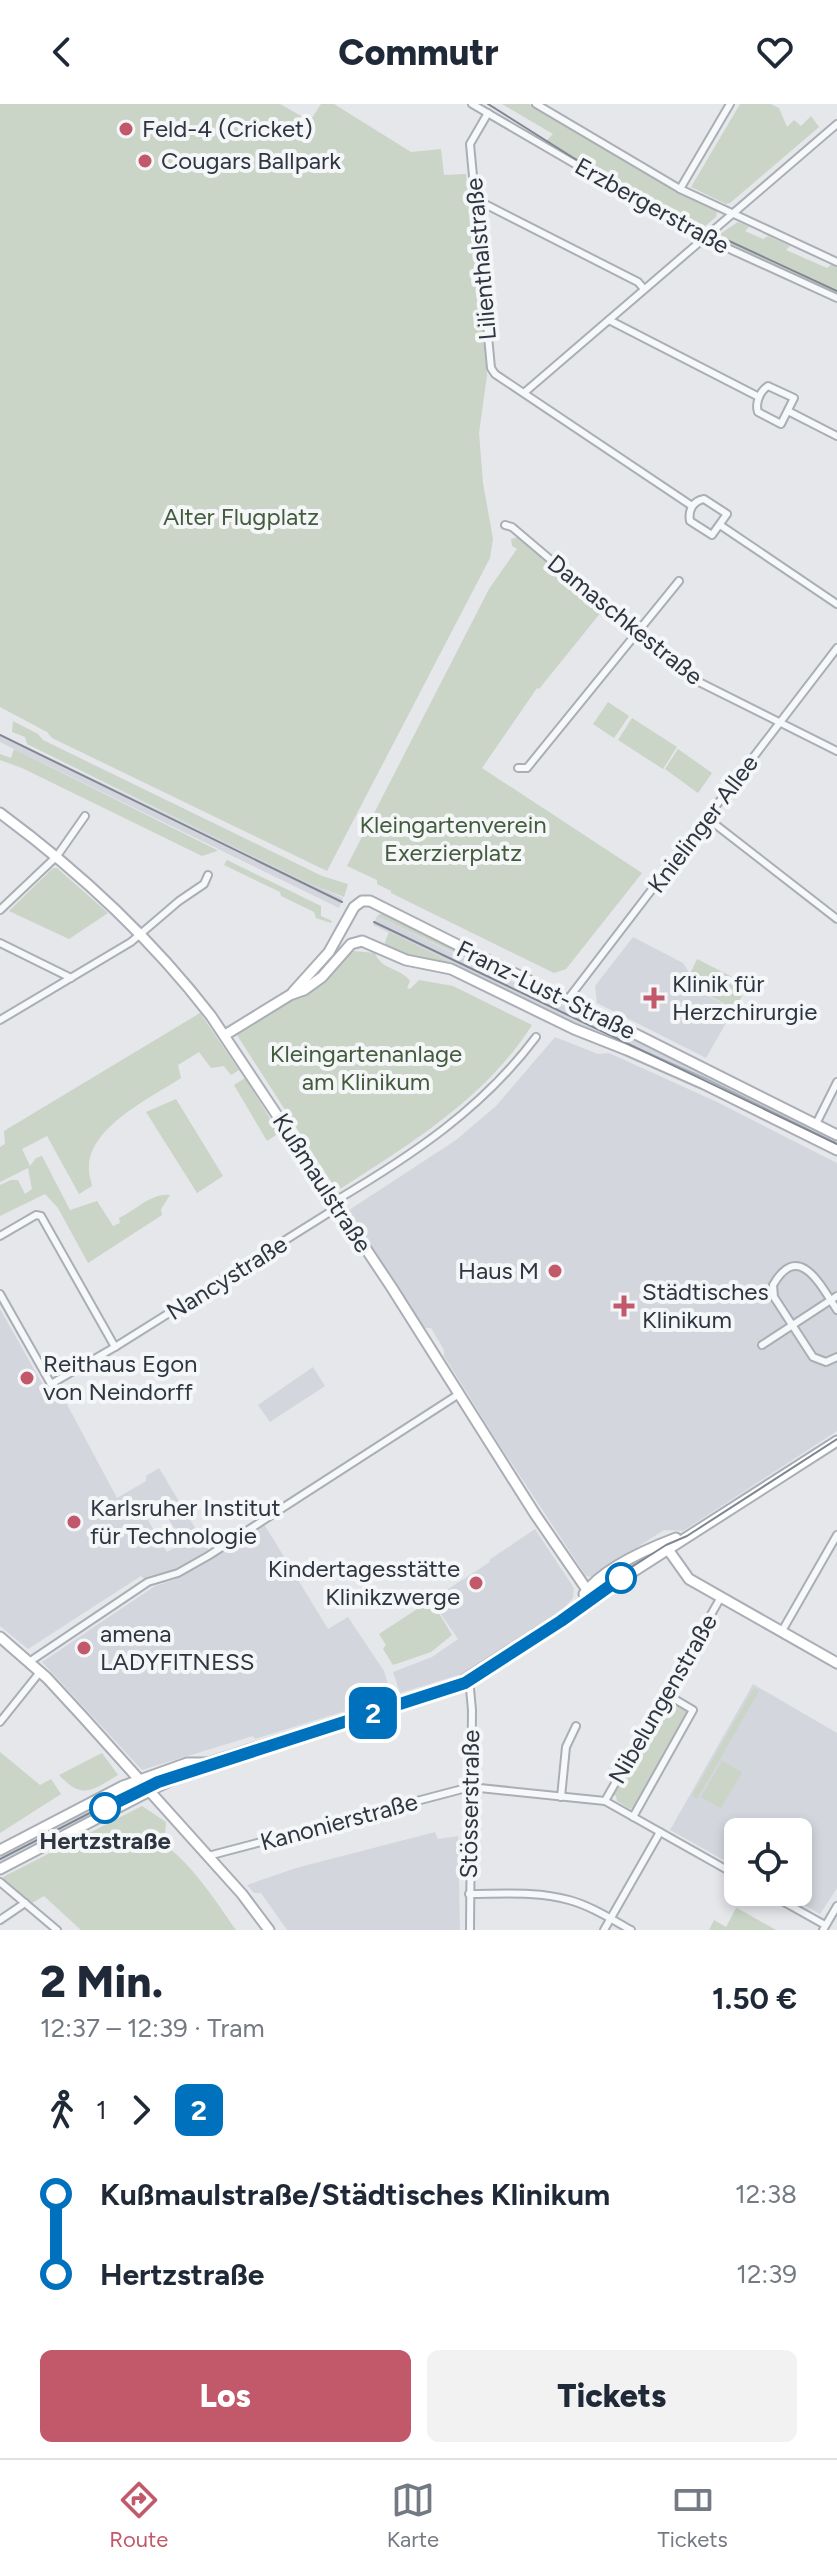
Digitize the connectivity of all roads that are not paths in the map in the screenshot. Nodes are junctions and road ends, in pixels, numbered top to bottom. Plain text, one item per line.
1 (472, 104) edge
2 (536, 104) edge
3 (730, 104) edge
4 (488, 113) junction
5 (837, 124) edge
6 (680, 189) junction
7 (475, 199) junction
8 (731, 215) junction
9 (703, 237) junction
10 (837, 262) edge
11 (644, 289) junction
12 (837, 298) edge
13 (609, 320) junction
14 (525, 392) junction
15 (759, 397) junction
16 (788, 411) junction
17 (837, 436) edge
18 (692, 506) junction
19 (505, 525) dead end
20 (720, 525) junction
21 (679, 581) dead end
22 (837, 604) edge
23 (636, 633) junction
24 (837, 648) edge
25 (780, 723) junction
26 (837, 751) edge
27 (518, 768) dead end
28 (0, 813) edge
29 (85, 816) dead end
30 (707, 818) junction
31 (57, 856) junction
32 (208, 875) dead end
33 (0, 910) edge
34 (348, 918) junction
35 (837, 919) edge
36 (141, 933) junction
37 (356, 942) junction
38 (0, 943) edge
39 (71, 978) junction
40 (290, 995) junction
41 (568, 999) junction
42 (0, 1020) edge
43 (225, 1035) junction
44 (536, 1037) dead end
45 (837, 1082) edge
46 (816, 1124) junction
47 (837, 1135) edge
48 (837, 1150) edge
49 (337, 1204) junction
50 (0, 1236) edge
51 (0, 1294) edge
52 (834, 1298) edge
53 (837, 1310) edge
54 (792, 1326) junction
55 (762, 1345) dead end
56 (115, 1347) junction
57 (837, 1357) edge
58 (459, 1394) junction
59 (837, 1441) edge
60 (706, 1526) junction
61 (837, 1535) edge
62 (667, 1548) junction
63 (590, 1594) junction
64 (721, 1597) junction
65 (782, 1631) junction
66 (0, 1637) edge
67 (29, 1662) junction
68 (837, 1663) edge
69 (40, 1672) junction
70 (469, 1678) junction
71 (666, 1694) junction
72 (0, 1722) edge
73 (576, 1726) dead end
74 (208, 1763) junction
75 (138, 1780) junction
76 (470, 1787) junction
77 (149, 1792) junction
78 (561, 1797) junction
79 (605, 1801) junction
80 (633, 1817) junction
81 (660, 1832) junction
82 (0, 1850) edge
83 (208, 1856) junction
84 (724, 1868) edge
85 (0, 1869) edge
86 (0, 1882) edge
87 (469, 1894) junction
88 (25, 1903) junction
89 (789, 1906) edge
90 (837, 1906) edge
91 (611, 1919) junction
92 (0, 1920) edge
93 (824, 1928) edge
94 (57, 1930) edge
95 (269, 1930) edge
96 (470, 1930) edge
97 (604, 1930) edge
98 (631, 1930) edge

1 - 4 street, Erzbergerstraße
2 - 6 street, Erzbergerstraße
3 - 6 street
4 - 7 street, Lilienthalstraße
4 - 9 street, Erzbergerstraße
5 - 8 street
6 - 8 street, Erzbergerstraße
7 - 11 street
7 - 14 street, Lilienthalstraße
8 - 9 street
8 - 10 street, Erzbergerstraße
9 - 11 street
9 - 12 street, Erzbergerstraße
11 - 13 street
13 - 14 street
13 - 15 street
14 - 18 street, Lilienthalstraße
15 - 16 street
15 - 16 street
16 - 17 street
18 - 20 street
18 - 20 street
19 - 23 street, Damaschkestraße
20 - 22 street
21 - 23 street
23 - 25 street, Damaschkestraße
23 - 27 street
24 - 25 street, Knielinger Allee
25 - 26 street, Damaschkestraße
25 - 30 street, Knielinger Allee
28 - 31 street, Kußmaulstraße
29 - 31 street
30 - 35 street
30 - 41 street, Knielinger Allee
31 - 33 street
31 - 36 street, Kußmaulstraße
32 - 36 street
34 - 37 street
34 - 40 street
34 - 41 street, Franz-Lust-Straße
36 - 39 street
36 - 43 street, Kußmaulstraße
37 - 40 street
37 - 48 street, Franz-Lust-Straße
38 - 39 street
39 - 42 street
40 - 43 street
41 - 46 street, Franz-Lust-Straße
43 - 49 street, Kußmaulstraße
44 - 49 street
45 - 46 street
46 - 47 street, Franz-Lust-Straße
49 - 56 street, Nancystraße
49 - 58 street, Kußmaulstraße
50 - 56 street
51 - 56 street, Nancystraße
52 - 53 street
52 - 54 street
52 - 54 street
54 - 55 street
54 - 57 street
58 - 63 street, Kußmaulstraße
58 - 67 street
59 - 60 street
60 - 62 street
60 - 63 street
61 - 65 street
62 - 63 street
62 - 64 street
63 - 70 street
64 - 65 street
64 - 71 street, Nibelungenstraße
65 - 68 street
66 - 67 street
67 - 69 street
69 - 72 street
69 - 75 street
70 - 74 street
70 - 76 street, Stösserstraße
71 - 79 street, Nibelungenstraße
71 - 80 street
73 - 78 street
74 - 75 street
74 - 77 street
75 - 77 street
75 - 82 street
76 - 78 street
76 - 83 street, Kanonierstraße
76 - 87 street, Stösserstraße
77 - 83 street
77 - 85 street
78 - 79 street
79 - 80 street
80 - 81 street
81 - 84 street
81 - 91 street
83 - 95 street
86 - 88 street
87 - 91 street
87 - 96 street, Stösserstraße
88 - 92 street
88 - 94 street
89 - 93 street
90 - 93 street
91 - 97 street
91 - 98 street

